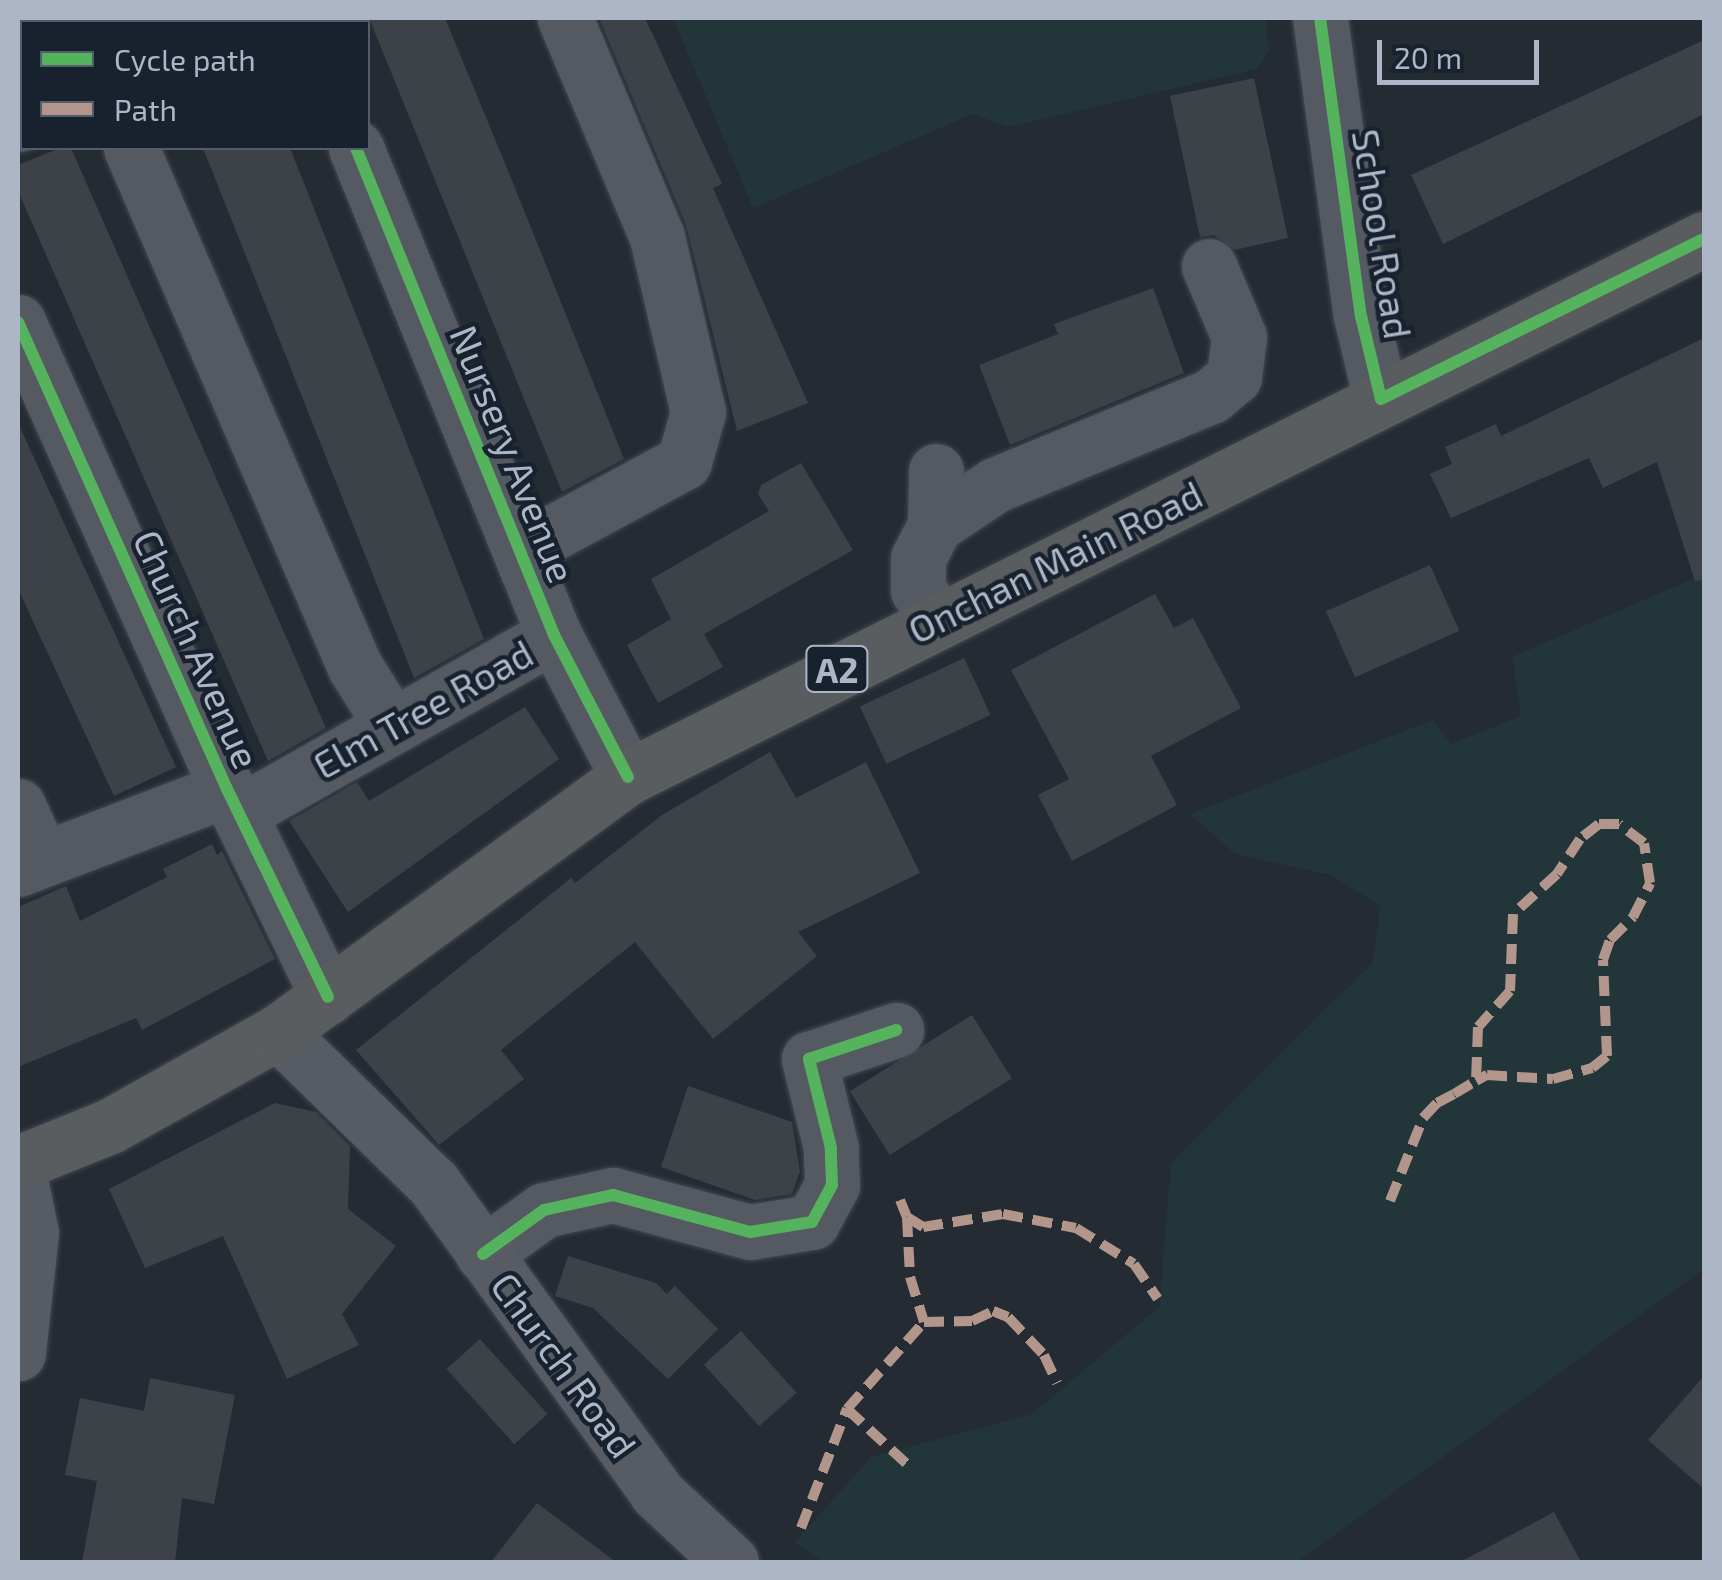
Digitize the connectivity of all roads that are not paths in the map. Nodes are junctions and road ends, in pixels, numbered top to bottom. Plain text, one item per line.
1 (565, 18) edge
2 (1320, 18) edge
3 (133, 150) edge
4 (357, 150) edge
5 (1704, 238) edge
6 (1209, 266) dead end
7 (18, 322) edge
8 (1381, 399) junction
9 (936, 471) dead end
10 (936, 524) junction
11 (521, 550) junction
12 (939, 619) junction
13 (554, 635) junction
14 (392, 726) junction
15 (628, 777) junction
16 (233, 801) junction
17 (18, 806) edge
18 (30, 864) edge
19 (328, 997) junction
20 (896, 1030) dead end
21 (278, 1032) junction
22 (18, 1167) edge
23 (483, 1254) junction
24 (18, 1353) edge
25 (731, 1562) edge

1 - 11 street
2 - 8 street, School Road
3 - 14 street
4 - 11 street, Nursery Avenue
5 - 8 highway, A2
6 - 10 street
7 - 16 street, Church Avenue
8 - 12 highway, Onchan Main Road / A2
9 - 10 street
10 - 12 street
11 - 13 street, Nursery Avenue
12 - 15 highway, Onchan Main Road / A2
13 - 14 street, Elm Tree Road
13 - 15 street, Nursery Avenue
14 - 16 street, Elm Tree Road
15 - 19 highway, Onchan Main Road / A2
16 - 18 street, Elm Tree Road
16 - 19 street, Church Avenue
17 - 18 street
19 - 21 highway, Onchan Main Road / A2
20 - 23 street
21 - 22 highway, Onchan Main Road / A2
21 - 23 main road, Church Road
22 - 24 main road
23 - 25 main road, Church Road

